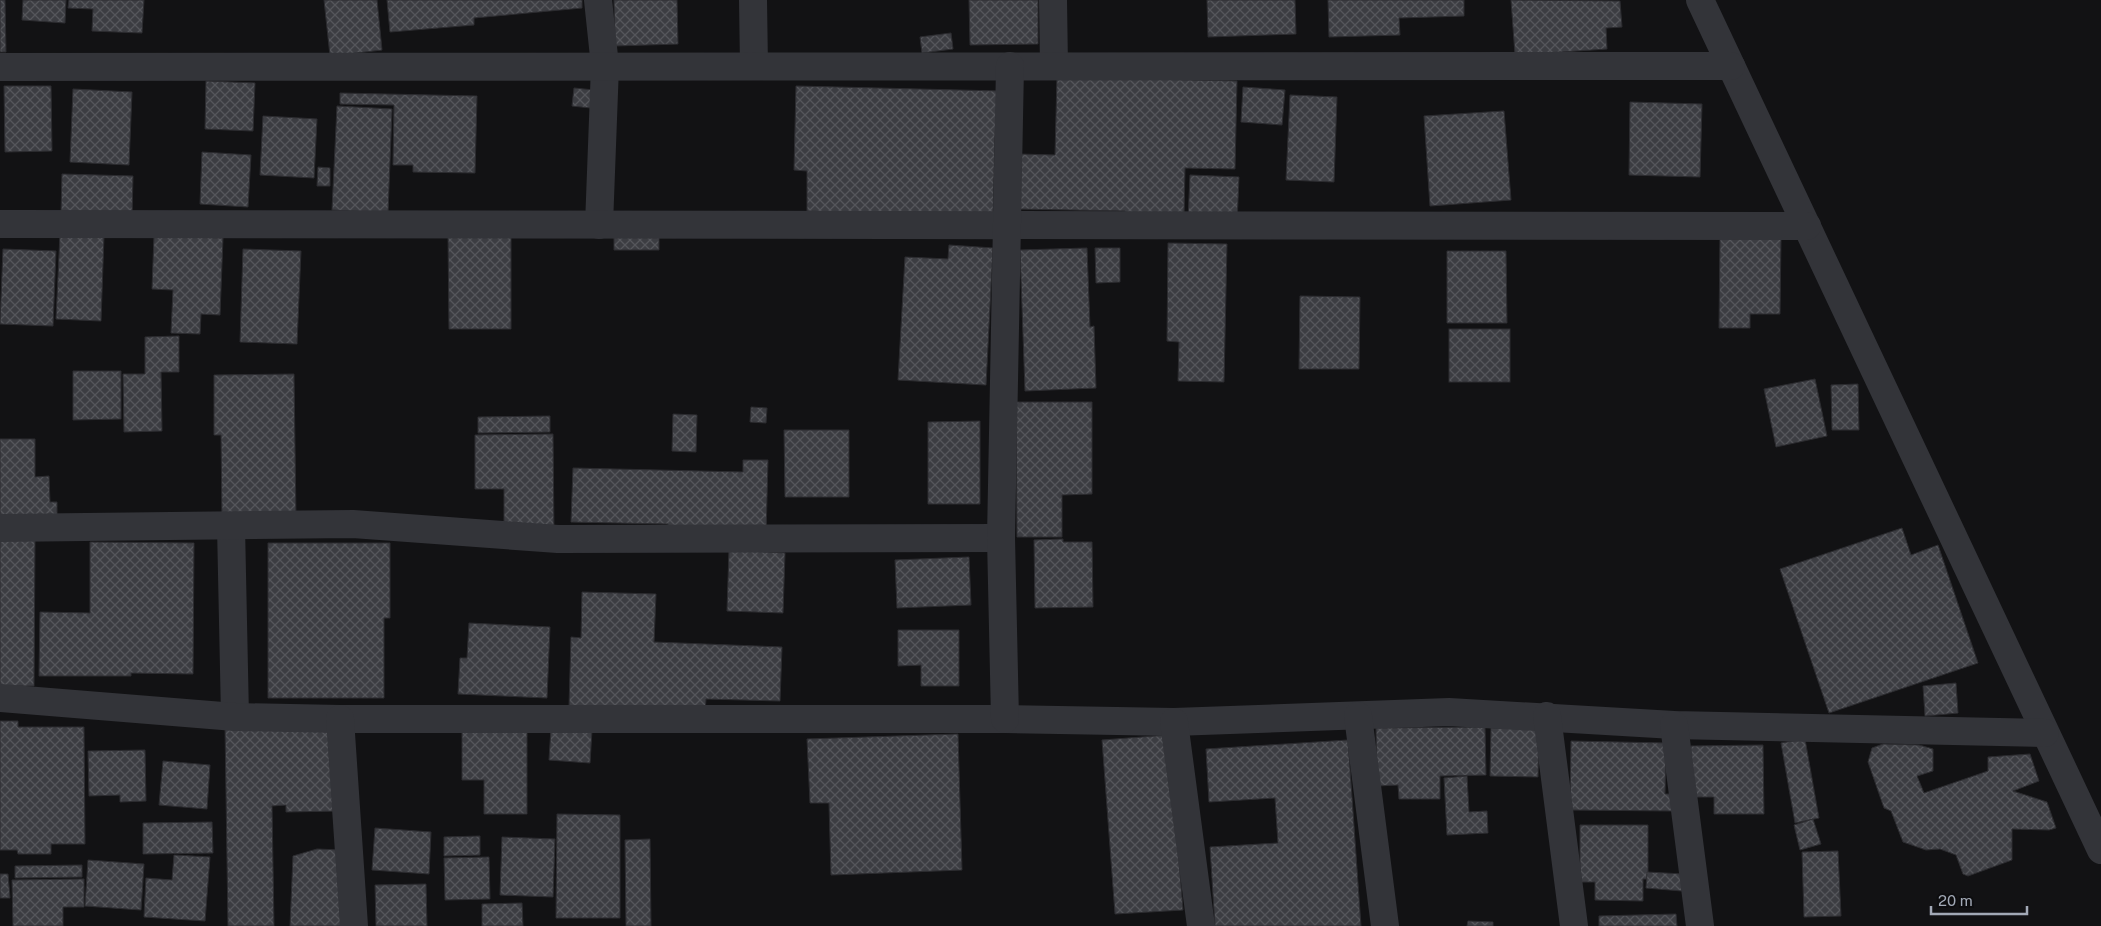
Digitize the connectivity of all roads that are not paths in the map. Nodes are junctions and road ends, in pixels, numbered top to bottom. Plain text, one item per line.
1 (598, 0) edge
2 (752, 0) edge
3 (1053, 0) edge
4 (1700, 0) edge
5 (604, 66) junction
6 (754, 66) junction
7 (1010, 66) junction
8 (1054, 66) junction
9 (1731, 66) junction
10 (0, 67) edge
11 (0, 224) edge
12 (599, 225) junction
13 (1006, 225) junction
14 (1807, 226) junction
15 (231, 526) junction
16 (0, 528) edge
17 (1001, 538) junction
18 (0, 698) edge
19 (1358, 716) junction
20 (1547, 716) junction
21 (235, 717) junction
22 (340, 719) junction
23 (1005, 719) junction
24 (1174, 722) junction
25 (1674, 724) junction
26 (2045, 733) junction
27 (2101, 850) edge
28 (354, 926) edge
29 (1201, 926) edge
30 (1385, 926) edge
31 (1574, 926) edge
32 (1700, 926) edge

1 - 5 street
2 - 6 street
3 - 8 street
4 - 9 street
5 - 6 street
5 - 10 street
5 - 12 street
6 - 7 street
7 - 8 street
7 - 13 street
8 - 9 street
9 - 14 street
11 - 12 street
12 - 13 street
13 - 14 street
13 - 17 street
14 - 26 street
15 - 16 street
15 - 17 street
15 - 21 street
17 - 23 street
18 - 21 street
19 - 20 street
19 - 24 street
19 - 30 street
20 - 25 street
20 - 31 street
21 - 22 street
22 - 23 street
22 - 28 street
23 - 24 street
24 - 29 street
25 - 26 street
25 - 32 street
26 - 27 street

